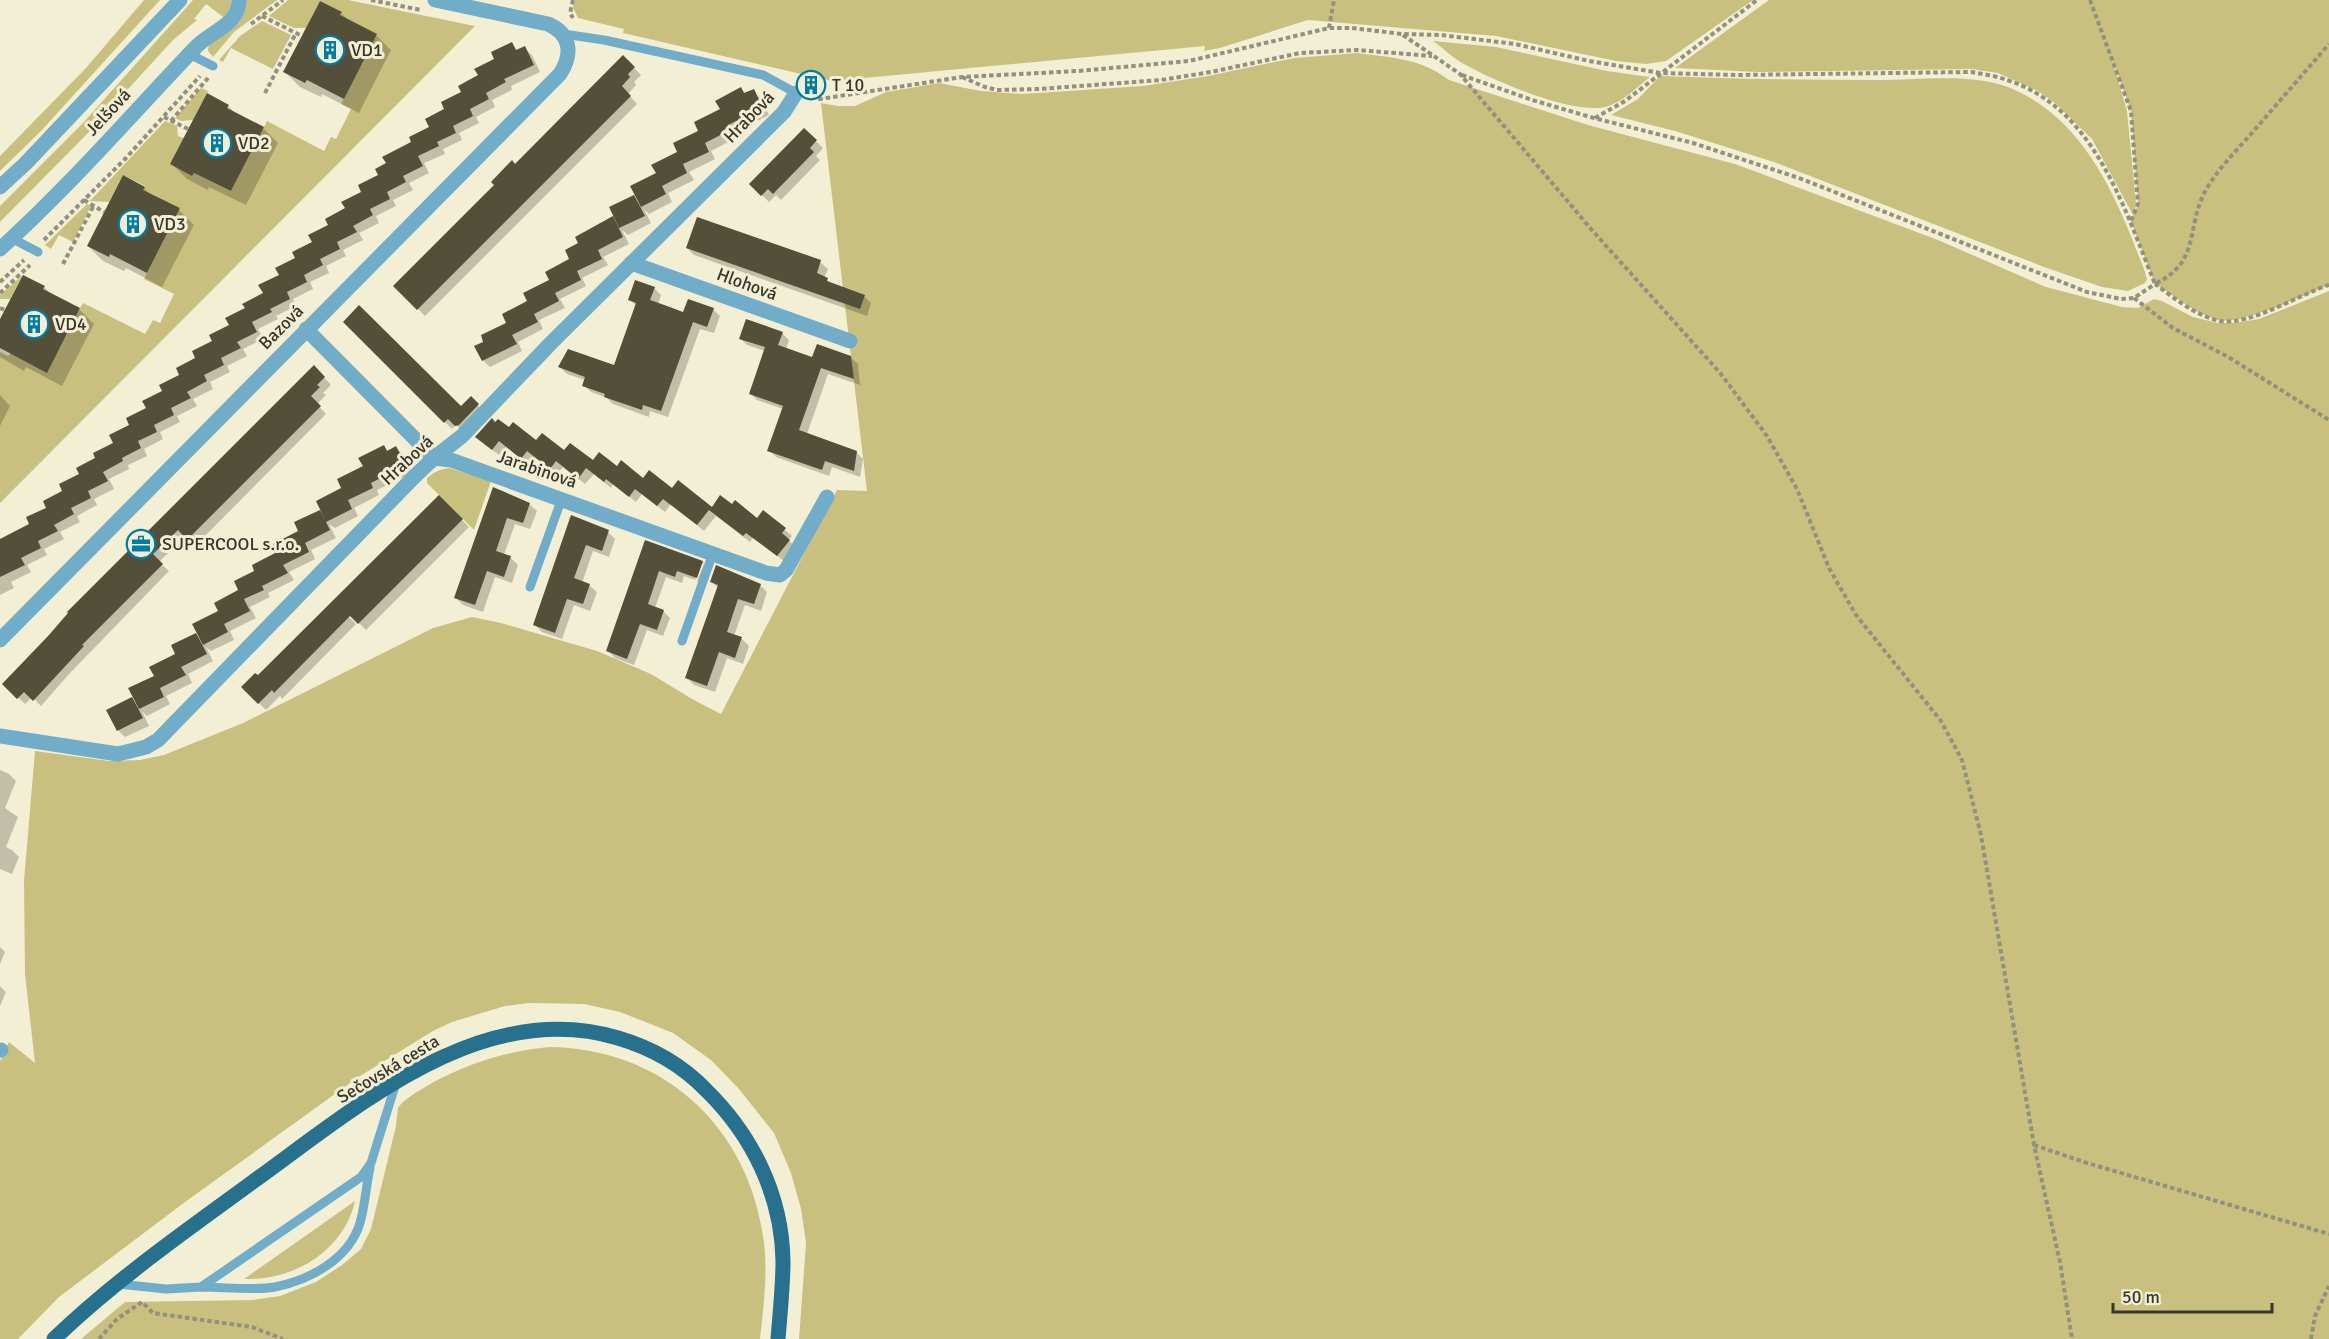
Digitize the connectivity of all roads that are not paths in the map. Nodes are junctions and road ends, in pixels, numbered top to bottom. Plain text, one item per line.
1 (180, 0) edge
2 (239, 0) edge
3 (432, 6) edge
4 (563, 34) junction
5 (189, 54) junction
6 (212, 69) road end
7 (796, 93) joint
8 (0, 187) edge
9 (6, 244) edge
10 (36, 254) road end
11 (631, 263) junction
12 (306, 329) junction
13 (850, 341) dead end
14 (434, 458) junction
15 (827, 496) dead end
16 (562, 498) junction
17 (713, 553) junction
18 (530, 587) dead end
19 (0, 640) edge
20 (682, 641) dead end
21 (0, 736) edge
22 (397, 1082) junction
23 (371, 1163) junction
24 (118, 1284) junction
25 (201, 1287) junction
26 (54, 1339) edge
27 (778, 1339) edge

1 - 8 street, Jelšová
2 - 5 street, Jelšová
3 - 4 street
4 - 7 lane
4 - 12 street, Bazová
5 - 6 lane
5 - 9 street, Jelšová
7 - 11 street, Hrabová
9 - 10 lane
11 - 13 street, Hlohová
11 - 14 street, Hrabová
12 - 14 street
12 - 19 street, Bazová
14 - 16 street, Jarabinová
14 - 21 street, Hrabová
15 - 17 street, Jarabinová
16 - 17 street, Jarabinová
16 - 18 lane
17 - 20 lane
22 - 23 lane
22 - 24 main road, Sečovská cesta
22 - 27 main road, Sečovská cesta
23 - 25 lane
23 - 25 lane
24 - 25 lane
24 - 26 main road, Sečovská cesta

